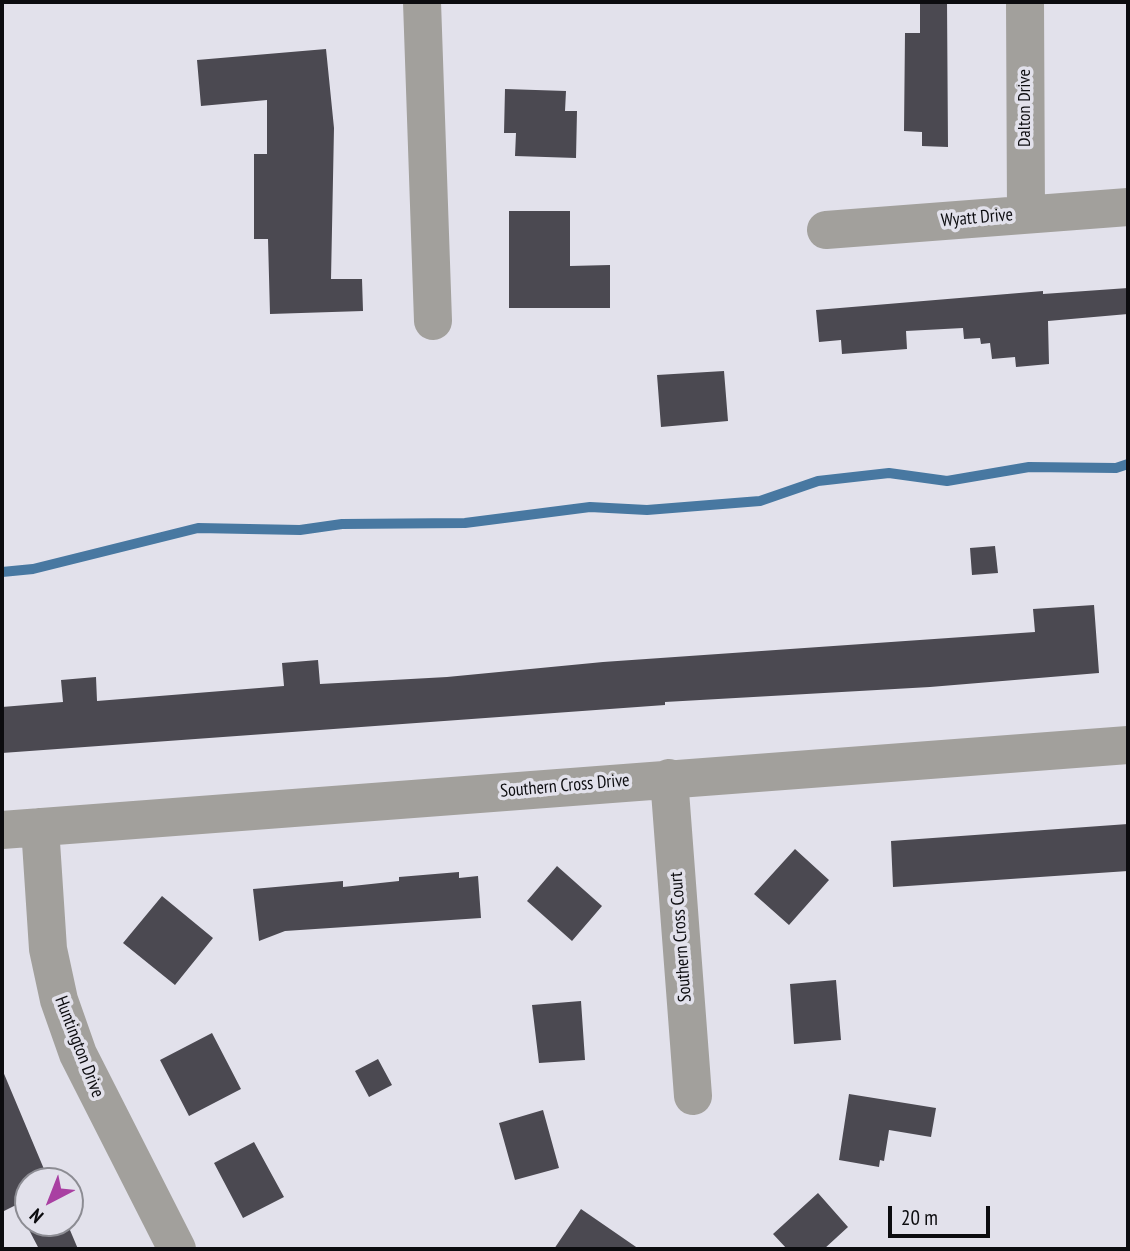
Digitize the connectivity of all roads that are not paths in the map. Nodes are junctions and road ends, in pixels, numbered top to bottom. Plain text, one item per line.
1 (422, 2) edge
2 (1025, 2) edge
3 (1128, 207) edge
4 (1026, 215) junction
5 (826, 230) dead end
6 (433, 321) dead end
7 (1128, 745) edge
8 (669, 778) junction
9 (40, 827) junction
10 (2, 830) edge
11 (693, 1096) dead end
12 (177, 1249) edge

1 - 6 street
2 - 4 street, Dalton Drive
3 - 4 street, Wyatt Drive
4 - 5 street, Wyatt Drive
7 - 8 street, Southern Cross Drive
8 - 9 street, Southern Cross Drive
8 - 11 street, Southern Cross Court
9 - 10 street, Southern Cross Drive
9 - 12 street, Huntington Drive

